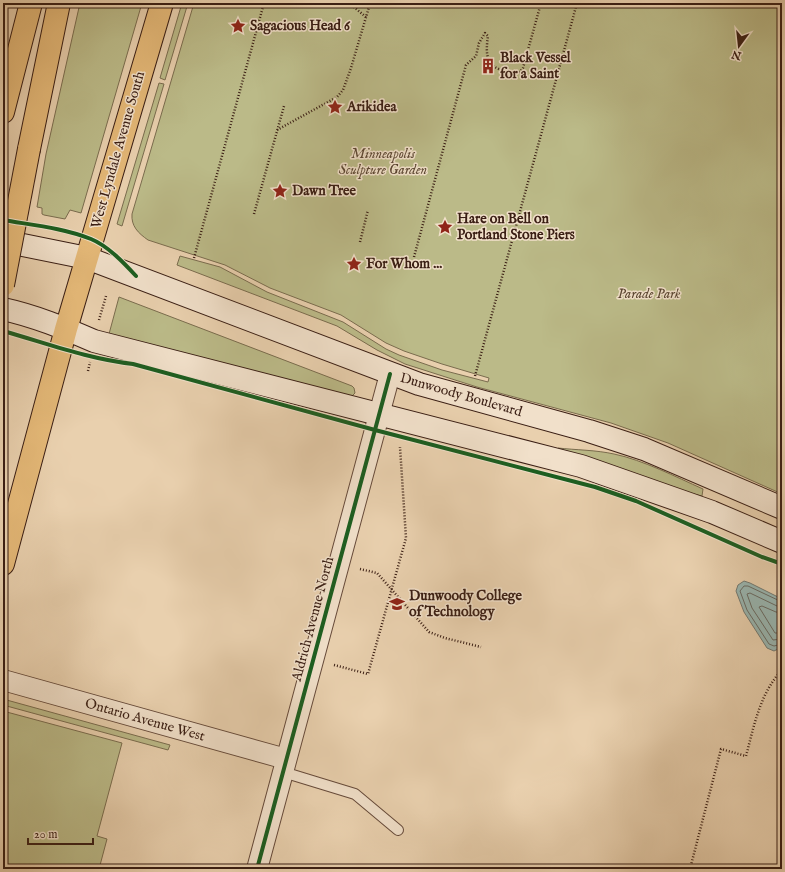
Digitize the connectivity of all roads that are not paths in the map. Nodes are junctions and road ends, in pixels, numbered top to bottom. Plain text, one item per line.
1 (31, 3) edge
2 (59, 3) edge
3 (162, 3) edge
4 (3, 112) edge
5 (3, 241) edge
6 (87, 258) junction
7 (3, 285) edge
8 (3, 309) edge
9 (66, 329) junction
10 (390, 374) junction
11 (379, 414) junction
12 (782, 508) edge
13 (782, 542) edge
14 (3, 564) edge
15 (3, 680) edge
16 (285, 766) junction
17 (398, 830) dead end
18 (257, 869) edge

1 - 4 main road
2 - 7 main road, bridge
3 - 6 main road, West Lyndale Avenue South
5 - 6 main road, Dunwoody Boulevard
6 - 9 main road, West Lyndale Avenue South
6 - 10 main road, Dunwoody Boulevard
8 - 9 main road
9 - 11 main road
9 - 14 main road, West Lyndale Avenue South
10 - 11 street, Aldrich Avenue North
10 - 12 main road, Dunwoody Boulevard
11 - 13 main road
11 - 16 street, Aldrich Avenue North
15 - 16 street, Ontario Avenue West
16 - 17 lane
16 - 18 street, Aldrich Avenue North

